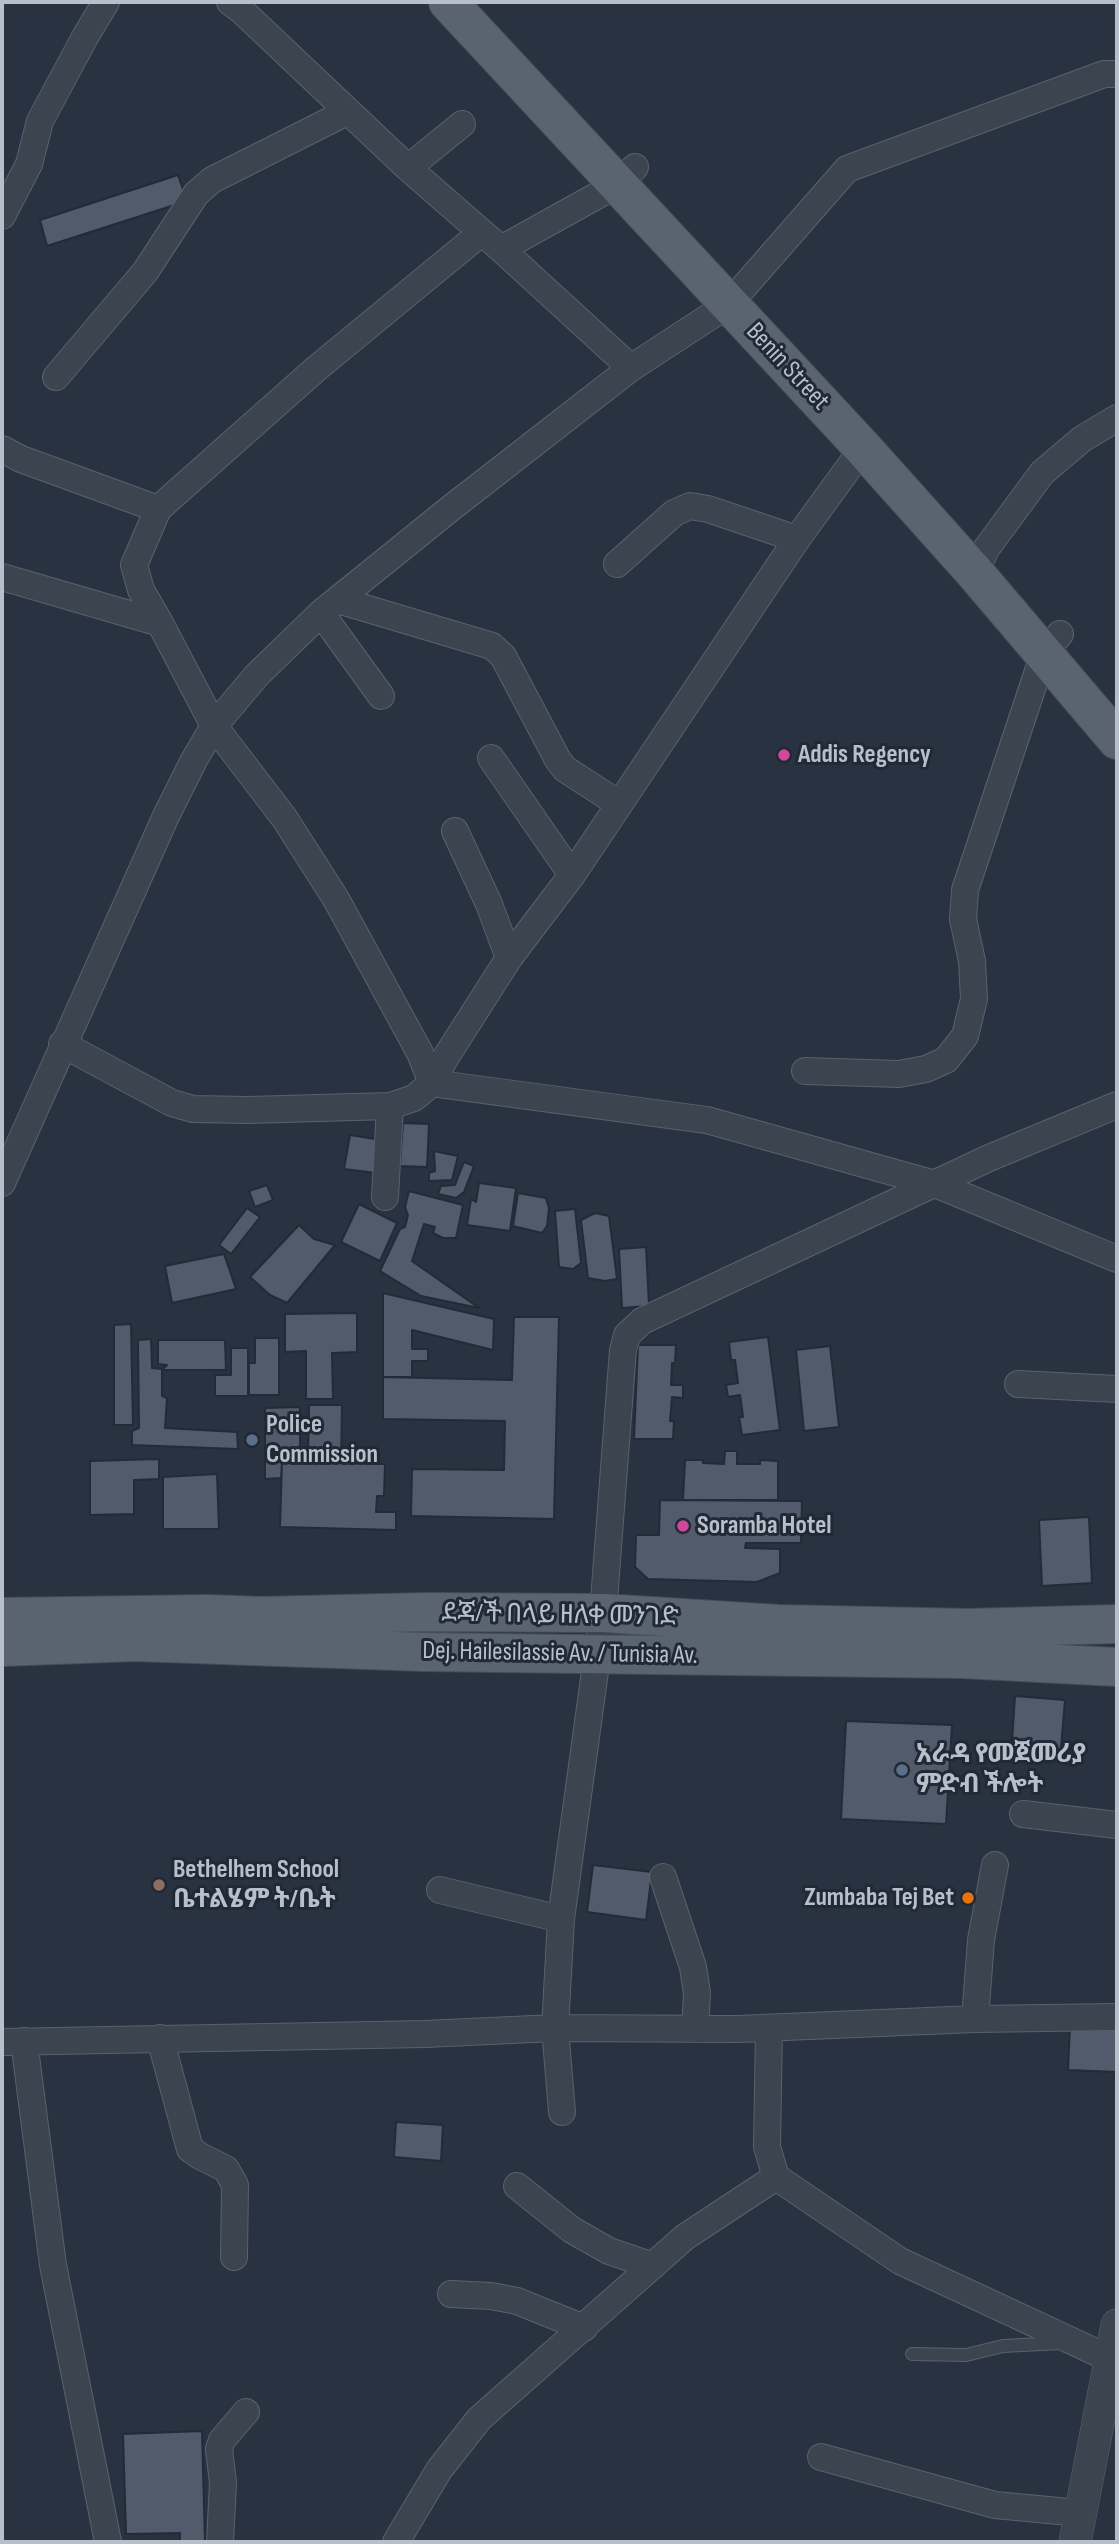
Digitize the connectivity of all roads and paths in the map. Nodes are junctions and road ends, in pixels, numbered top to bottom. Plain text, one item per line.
1 (106, 2) edge
2 (229, 2) edge
3 (448, 2) edge
4 (481, 2) edge
5 (1117, 74) edge
6 (347, 112) junction
7 (462, 124) dead end
8 (408, 169) junction
9 (626, 175) junction
10 (2, 215) edge
11 (481, 233) junction
12 (501, 249) junction
13 (738, 295) junction
14 (631, 368) junction
15 (56, 376) dead end
16 (1117, 418) edge
17 (863, 448) junction
18 (2, 449) edge
19 (158, 509) junction
20 (797, 539) junction
21 (980, 561) junction
22 (617, 564) dead end
23 (2, 577) edge
24 (330, 606) junction
25 (160, 623) junction
26 (1052, 643) junction
27 (381, 696) dead end
28 (1117, 700) edge
29 (214, 726) junction
30 (1117, 740) edge
31 (491, 758) dead end
32 (619, 804) junction
33 (454, 831) dead end
34 (572, 875) junction
35 (509, 958) junction
36 (62, 1044) junction
37 (806, 1070) dead end
38 (432, 1083) junction
39 (1117, 1105) edge
40 (390, 1106) junction
41 (2, 1183) edge
42 (935, 1184) junction
43 (385, 1197) dead end
44 (1117, 1259) edge
45 (1018, 1384) dead end
46 (1117, 1389) edge
47 (603, 1614) junction
48 (2, 1617) edge
49 (1117, 1624) edge
50 (2, 1647) edge
51 (596, 1654) junction
52 (1117, 1668) edge
53 (1023, 1814) dead end
54 (1117, 1825) edge
55 (995, 1864) dead end
56 (663, 1877) dead end
57 (440, 1890) dead end
58 (561, 1919) junction
59 (1117, 2017) edge
60 (975, 2020) junction
61 (555, 2028) junction
62 (769, 2028) junction
63 (695, 2029) junction
64 (160, 2038) junction
65 (13, 2042) edge
66 (562, 2112) dead end
67 (776, 2177) junction
68 (517, 2186) dead end
69 (234, 2257) dead end
70 (653, 2266) junction
71 (451, 2294) dead end
72 (1117, 2325) edge
73 (584, 2328) junction
74 (1071, 2342) junction
75 (912, 2354) dead end
76 (1114, 2361) edge
77 (246, 2412) dead end
78 (821, 2457) dead end
79 (1077, 2528) edge
80 (108, 2542) edge
81 (220, 2542) edge
82 (396, 2542) edge

1 - 10 street
2 - 6 street
3 - 9 main road, Benin Street
4 - 9 main road, Benin Street
5 - 13 street
6 - 8 street
6 - 15 street
7 - 8 street
8 - 11 street
9 - 12 street
9 - 13 main road, Benin Street
11 - 12 street
11 - 19 street
12 - 14 street
13 - 14 street
13 - 17 main road, Benin Street
13 - 21 main road, Benin Street
14 - 24 street
16 - 21 street
17 - 20 street
17 - 21 main road, Benin Street
18 - 19 street
19 - 25 street
20 - 22 street
20 - 32 street
21 - 26 main road, Benin Street
23 - 25 street
24 - 27 street
24 - 29 street
24 - 32 street
25 - 29 street
26 - 28 main road, Benin Street
26 - 30 main road, Benin Street
26 - 37 street
29 - 36 street
29 - 38 street
31 - 34 street
32 - 34 street
33 - 35 street
34 - 35 street
35 - 38 street
36 - 40 street
36 - 41 street
38 - 40 street
38 - 42 street
39 - 42 street
40 - 43 street
42 - 44 street
42 - 47 street
45 - 46 street
47 - 48 main road, ደጃ/ች በላይ ዘለቀ መንገድ
47 - 49 main road, ደጃ/ች በላይ ዘለቀ መንገድ
47 - 51 street
50 - 51 main road, Dej. Hailesilassie Av. / Tunisia Av.
51 - 52 main road, Dej. Hailesilassie Av. / Tunisia Av.
51 - 58 street
53 - 54 street
55 - 60 street
56 - 63 street
57 - 58 street
58 - 61 street
59 - 60 street
60 - 62 street
61 - 63 street
61 - 64 street
61 - 66 street
62 - 63 street
62 - 67 street
64 - 65 street
64 - 69 street
65 - 80 street
67 - 70 street
67 - 74 street
68 - 70 street
70 - 73 street
71 - 73 street
72 - 76 street
73 - 82 street
74 - 75 lane
74 - 76 street
76 - 79 street
77 - 81 street
78 - 79 street

